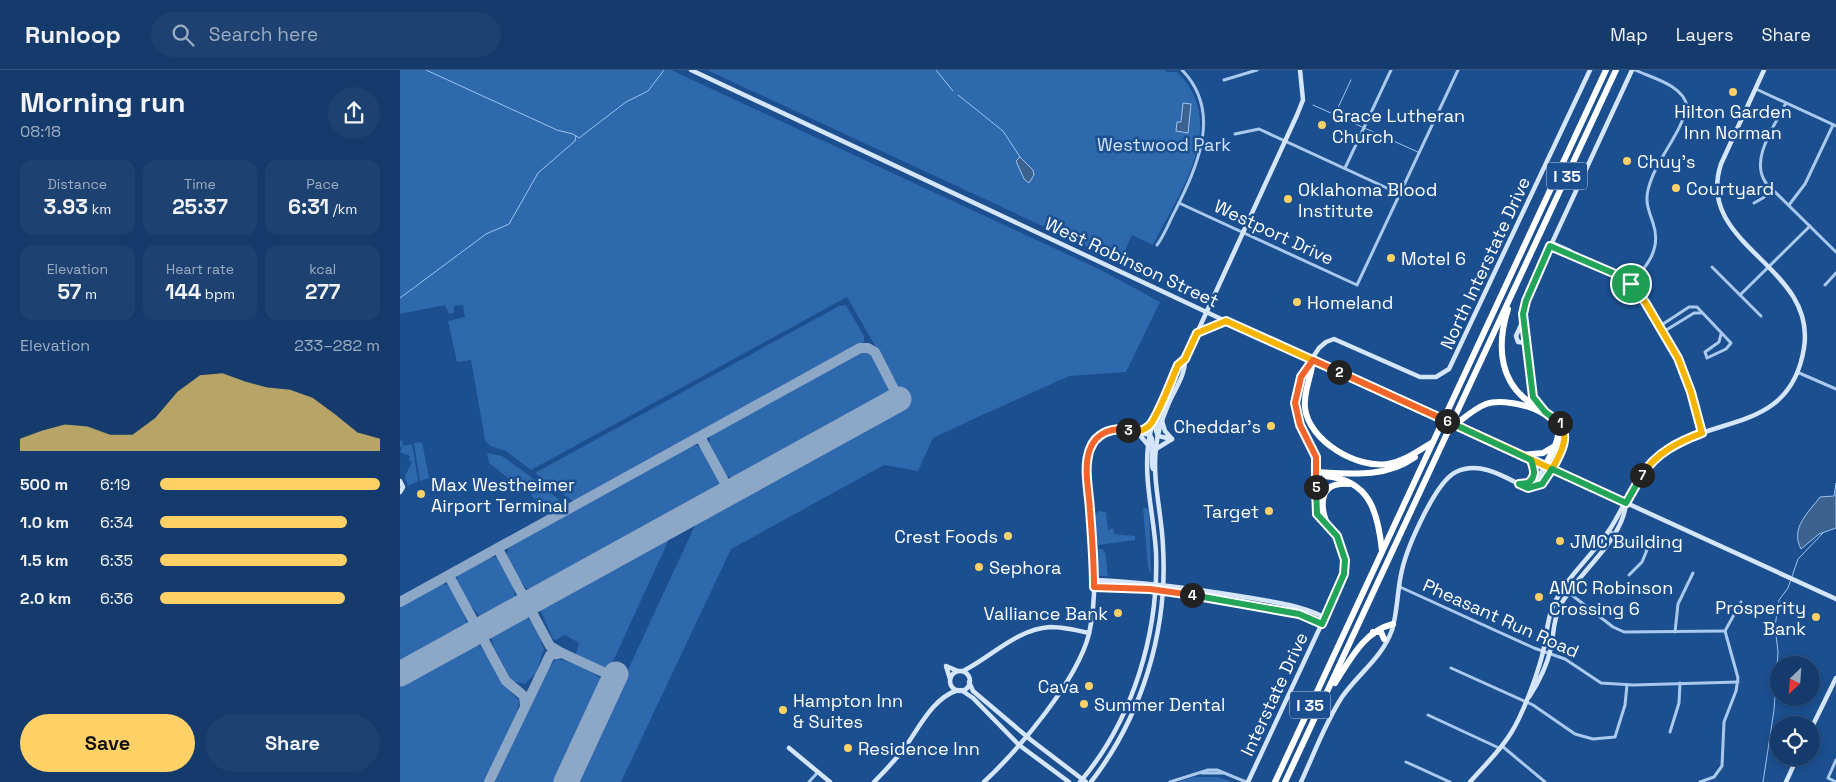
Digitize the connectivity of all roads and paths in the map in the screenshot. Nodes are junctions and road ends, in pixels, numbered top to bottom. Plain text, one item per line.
1 (691, 70) edge
2 (1182, 70) edge
3 (1257, 70) edge
4 (1300, 70) edge
5 (1390, 70) edge
6 (1458, 70) edge
7 (1590, 70) edge
8 (1606, 70) edge
9 (1616, 70) edge
10 (1634, 70) edge
11 (1764, 70) edge
12 (1224, 80) dead end
13 (1756, 89) junction
14 (1786, 103) junction
15 (1834, 126) edge
16 (1235, 134) dead end
17 (1286, 141) junction
18 (1345, 168) junction
19 (1773, 189) junction
20 (1400, 194) junction
21 (1179, 203) junction
22 (1754, 203) dead end
23 (1789, 205) junction
24 (1810, 226) junction
25 (1243, 232) junction
26 (1551, 244) junction
27 (1157, 245) dead end
28 (1836, 252) edge
29 (1712, 267) dead end
30 (1770, 267) junction
31 (1836, 274) edge
32 (1517, 282) junction
33 (1631, 284) junction
34 (1825, 284) dead end
35 (1740, 295) junction
36 (1206, 312) junction
37 (1702, 313) junction
38 (1523, 314) junction
39 (1761, 316) dead end
40 (1226, 321) junction
41 (1660, 326) junction
42 (1663, 332) junction
43 (1197, 333) junction
44 (1721, 334) junction
45 (1527, 343) junction
46 (1185, 359) junction
47 (1313, 360) junction
48 (1797, 372) junction
49 (1836, 389) edge
50 (1166, 391) junction
51 (1545, 412) junction
52 (1153, 421) junction
53 (1162, 421) junction
54 (1448, 431) junction
55 (1137, 432) junction
56 (1702, 433) junction
57 (1150, 435) junction
58 (1158, 436) junction
59 (1172, 438) junction
60 (1433, 442) junction
61 (1148, 445) junction
62 (1554, 446) junction
63 (1156, 449) junction
64 (1521, 455) junction
65 (1531, 460) junction
66 (1549, 468) junction
67 (1317, 474) junction
68 (1155, 475) junction
69 (400, 482) edge
70 (1528, 483) junction
71 (1352, 484) junction
72 (1519, 484) junction
73 (400, 492) edge
74 (1626, 503) junction
75 (1328, 526) junction
76 (1609, 530) junction
77 (1615, 534) junction
78 (1382, 552) junction
79 (1693, 573) dead end
80 (1629, 575) dead end
81 (1094, 580) junction
82 (1156, 583) junction
83 (1163, 584) junction
84 (1094, 587) junction
85 (1400, 587) junction
86 (1564, 589) junction
87 (1155, 590) junction
88 (1163, 591) junction
89 (1569, 593) junction
90 (1836, 599) edge
91 (1741, 602) dead end
92 (1324, 617) junction
93 (1322, 624) junction
94 (1393, 624) junction
95 (1725, 631) junction
96 (1373, 632) junction
97 (1675, 632) junction
98 (1089, 633) junction
99 (1384, 639) junction
100 (1543, 651) junction
101 (1549, 653) junction
102 (1377, 656) junction
103 (977, 664) junction
104 (1451, 668) dead end
105 (960, 671) junction
106 (1836, 678) edge
107 (950, 681) junction
108 (969, 681) junction
109 (1738, 682) junction
110 (1680, 683) junction
111 (1627, 685) junction
112 (959, 690) junction
113 (944, 696) junction
114 (1324, 698) junction
115 (1526, 702) junction
116 (1428, 715) dead end
117 (1817, 716) edge
118 (1670, 732) dead end
119 (1026, 736) junction
120 (1019, 745) junction
121 (1500, 747) junction
122 (789, 748) dead end
123 (1836, 760) edge
124 (1406, 762) dead end
125 (1793, 766) edge
126 (818, 772) junction
127 (1083, 781) edge
128 (809, 782) edge
129 (830, 782) edge
130 (874, 782) edge
131 (984, 782) edge
132 (1069, 782) edge
133 (1091, 782) edge
134 (1170, 782) edge
135 (1247, 782) edge
136 (1275, 782) edge
137 (1285, 782) edge
138 (1300, 782) edge
139 (1450, 782) edge
140 (1470, 782) edge
141 (1545, 782) edge
142 (1700, 782) edge
143 (1704, 782) edge
144 (1786, 782) edge
145 (1836, 782) edge

1 - 36 main road, West Robinson Street
2 - 21 street
3 - 12 street
4 - 17 main road
5 - 18 street
6 - 20 street
7 - 47 main road, North Interstate Drive
8 - 60 highway, I 35
9 - 32 highway, I 35
10 - 26 main road
10 - 33 street
11 - 13 main road
13 - 14 street
13 - 30 main road
14 - 15 street
14 - 19 street
15 - 23 street
16 - 17 street
17 - 18 street
17 - 25 main road
18 - 20 street
19 - 22 street
19 - 23 street
20 - 25 street, Westport Drive
21 - 25 street, Westport Drive
21 - 27 street
23 - 24 street
24 - 28 street
24 - 30 street
25 - 36 main road
26 - 33 street
26 - 38 main road
29 - 35 street
30 - 35 street
30 - 48 main road
31 - 34 street
32 - 51 highway
32 - 54 highway, I 35
33 - 41 street
35 - 39 street
36 - 40 main road, West Robinson Street
36 - 43 main road
37 - 41 street
37 - 42 street
37 - 44 street
38 - 45 main road
38 - 45 main road
40 - 43 main road
40 - 47 main road, West Robinson Street
41 - 42 street
42 - 56 street
43 - 46 main road
44 - 44 street
45 - 51 main road
46 - 50 main road
46 - 53 main road
47 - 60 highway
47 - 64 main road, West Robinson Street, bridge
47 - 67 main road, North Interstate Drive
48 - 49 street
48 - 56 main road
50 - 52 main road
50 - 58 main road
51 - 66 main road
52 - 55 main road
52 - 57 main road
53 - 58 main road
53 - 59 main road
54 - 62 highway
54 - 114 highway, I 35
55 - 57 main road
55 - 61 main road
55 - 81 main road
56 - 74 main road
57 - 61 main road
57 - 68 main road
58 - 59 main road
58 - 63 main road
59 - 63 main road
60 - 67 highway
60 - 78 highway, I 35
61 - 82 main road
62 - 64 highway
62 - 66 highway
63 - 68 main road
64 - 65 main road, West Robinson Street
65 - 66 main road, West Robinson Street
65 - 70 main road
66 - 70 main road
66 - 72 main road
66 - 74 main road, West Robinson Street
67 - 71 highway
67 - 75 main road, North Interstate Drive
68 - 83 main road
69 - 73 main road
70 - 72 main road
71 - 75 highway
71 - 78 highway
72 - 85 main road
74 - 76 main road
74 - 77 main road
74 - 90 main road, West Robinson Street
75 - 92 main road, North Interstate Drive
76 - 77 street
76 - 86 main road
77 - 80 street
77 - 89 main road
78 - 136 highway, I 35
79 - 97 street
81 - 82 main road
81 - 84 main road
82 - 83 main road
82 - 87 main road
83 - 88 main road
83 - 92 main road
84 - 87 main road
84 - 98 main road
85 - 94 main road
85 - 100 street, Pheasant Run Road
86 - 89 street
86 - 100 main road
87 - 88 main road
87 - 127 main road
88 - 93 main road
88 - 133 main road
89 - 97 street
89 - 101 main road
91 - 95 street
92 - 93 main road, Interstate Drive
93 - 135 main road, Interstate Drive
94 - 96 highway
94 - 99 main road
94 - 102 main road
95 - 97 street
95 - 109 street
96 - 99 highway
96 - 114 highway
98 - 103 main road
98 - 119 main road
99 - 102 main road
100 - 101 street, Pheasant Run Road
100 - 115 main road
101 - 111 street, Pheasant Run Road
101 - 115 main road
102 - 138 main road
103 - 105 main road
103 - 108 main road
104 - 115 street
105 - 107 main road
105 - 107 main road
105 - 108 main road
106 - 117 main road
107 - 112 main road
107 - 113 main road
108 - 112 main road
108 - 119 main road
109 - 110 street, Pheasant Run Road
109 - 143 street
110 - 111 street, Pheasant Run Road
110 - 118 street
111 - 115 street
112 - 113 main road
112 - 120 main road
113 - 130 main road
114 - 137 highway, I 35
115 - 121 main road
116 - 121 street
119 - 120 main road
119 - 127 main road
120 - 131 main road
120 - 132 main road
121 - 140 main road
121 - 141 street
122 - 126 main road
123 - 145 street
124 - 139 street
125 - 144 main road
126 - 128 street
126 - 129 main road
134 - 135 street
142 - 143 street

